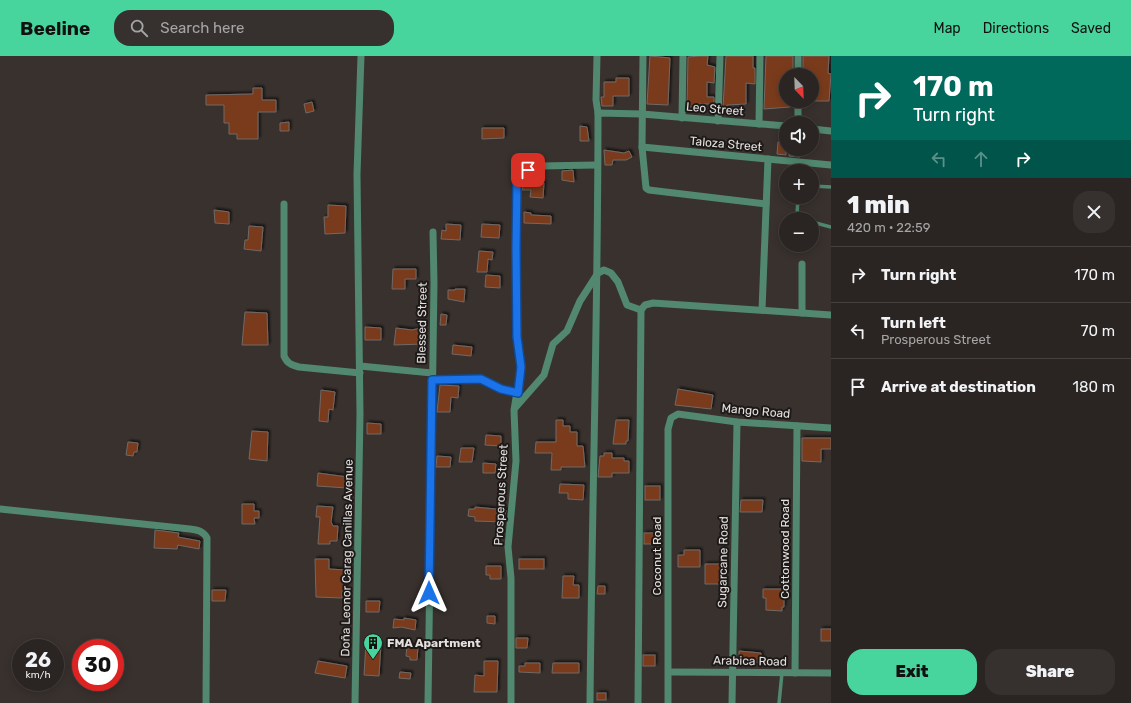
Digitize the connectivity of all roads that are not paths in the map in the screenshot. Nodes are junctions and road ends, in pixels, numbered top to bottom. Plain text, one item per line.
1 (361, 56) edge
2 (597, 56) edge
3 (643, 56) edge
4 (683, 56) edge
5 (720, 56) edge
6 (760, 56) edge
7 (798, 56) edge
8 (798, 68) edge
9 (598, 113) junction
10 (642, 114) junction
11 (682, 118) junction
12 (718, 121) junction
13 (759, 124) junction
14 (779, 125) edge
15 (819, 130) edge
16 (831, 131) edge
17 (642, 147) junction
18 (768, 159) junction
19 (596, 164) junction
20 (831, 165) edge
21 (819, 186) edge
22 (831, 187) edge
23 (284, 204) dead end
24 (766, 204) junction
25 (819, 224) edge
26 (831, 227) edge
27 (432, 232) dead end
28 (802, 264) dead end
29 (598, 273) junction
30 (641, 310) junction
31 (762, 310) junction
32 (802, 313) junction
33 (831, 315) edge
34 (360, 369) junction
35 (432, 376) junction
36 (518, 393) junction
37 (514, 410) junction
38 (678, 414) joint
39 (737, 422) junction
40 (797, 426) junction
41 (831, 428) edge
42 (0, 509) edge
43 (668, 672) junction
44 (732, 672) junction
45 (782, 673) junction
46 (795, 673) junction
47 (831, 673) edge
48 (206, 703) edge
49 (355, 703) edge
50 (428, 703) edge
51 (511, 703) edge
52 (590, 703) edge
53 (638, 703) edge
54 (668, 703) edge
55 (732, 703) edge
56 (779, 703) edge

1 - 34 street, Doña Leonor Carag Canillas Avenue
2 - 9 street
3 - 10 street
4 - 11 street
5 - 12 street
6 - 13 street
7 - 8 street
9 - 10 street, Leo Street
9 - 19 street
10 - 11 street, Leo Street
10 - 17 street
11 - 12 street, Leo Street
12 - 13 street, Leo Street
13 - 14 street, Leo Street
15 - 16 street
17 - 18 street, Taloza Street
17 - 24 street
18 - 20 street, Taloza Street
18 - 24 street
19 - 29 street
19 - 36 street, Prosperous Street
21 - 22 lane
23 - 34 street
24 - 31 street
25 - 26 lane
27 - 35 street, Blessed Street
28 - 32 street
29 - 30 street
29 - 37 street
29 - 52 street
30 - 31 street
30 - 53 street
31 - 32 street
32 - 33 street
34 - 35 street
34 - 49 street, Doña Leonor Carag Canillas Avenue
35 - 36 street
35 - 50 street, Blessed Street
36 - 37 street, Prosperous Street
37 - 51 street, Prosperous Street
38 - 39 street, Mango Road
38 - 43 street, Coconut Road
39 - 40 street, Mango Road
39 - 44 street, Sugarcane Road
40 - 41 street, Mango Road
40 - 46 street, Cottonwood Road
42 - 48 street
43 - 44 street, Arabica Road
43 - 54 street, Coconut Road
44 - 45 street, Arabica Road
44 - 55 street, Sugarcane Road
45 - 46 street, Arabica Road
45 - 56 lane
46 - 47 street, Arabica Road

